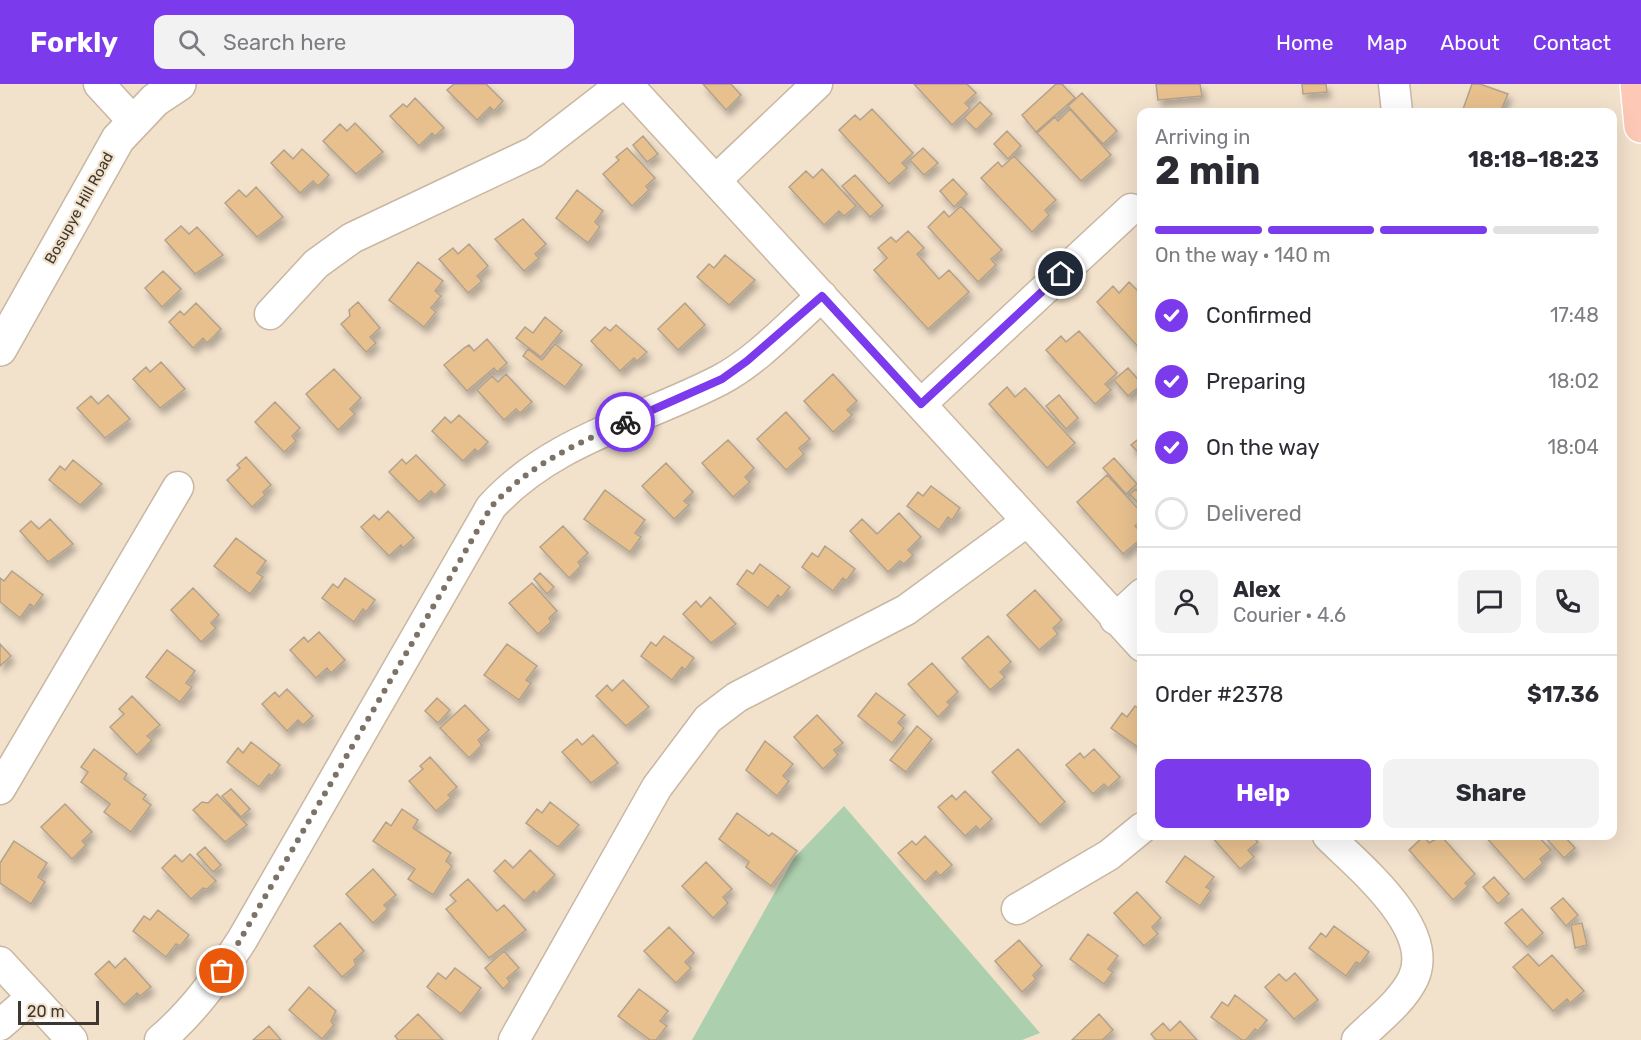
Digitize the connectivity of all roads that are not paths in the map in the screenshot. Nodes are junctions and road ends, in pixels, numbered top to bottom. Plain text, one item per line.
1 (99, 84) edge
2 (179, 84) edge
3 (622, 84) edge
4 (627, 84) edge
5 (817, 84) edge
6 (1394, 84) edge
7 (1637, 84) edge
8 (1397, 108) edge
9 (133, 121) junction
10 (1641, 126) edge
11 (717, 179) junction
12 (1131, 209) dead end
13 (822, 296) junction
14 (270, 314) dead end
15 (0, 349) edge
16 (921, 404) junction
17 (178, 487) dead end
18 (1026, 522) junction
19 (1137, 599) edge
20 (1115, 619) junction
21 (1137, 641) edge
22 (0, 789) edge
23 (1137, 832) edge
24 (1332, 840) edge
25 (1017, 909) dead end
26 (0, 962) edge
27 (32, 998) junction
28 (0, 1025) edge
29 (72, 1040) edge
30 (160, 1040) edge
31 (514, 1040) edge
32 (1357, 1040) edge

1 - 9 street
2 - 9 street, Bosupye Hill Road
3 - 14 street
4 - 11 street
5 - 11 street
6 - 8 street
7 - 10 main road
9 - 15 street, Bosupye Hill Road
11 - 13 street
12 - 16 street
13 - 16 street
13 - 30 street
16 - 18 street
17 - 22 street
18 - 20 street
18 - 31 street
19 - 20 street
20 - 21 street
23 - 25 street
24 - 32 street
26 - 27 street
27 - 28 street
27 - 29 street

